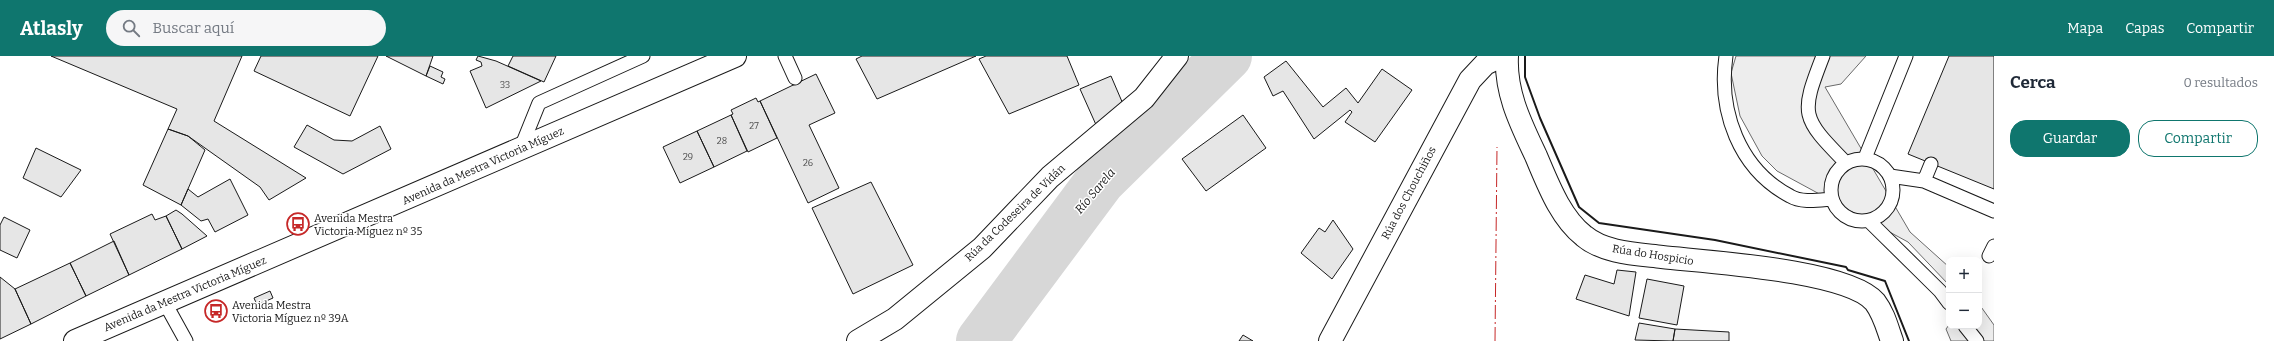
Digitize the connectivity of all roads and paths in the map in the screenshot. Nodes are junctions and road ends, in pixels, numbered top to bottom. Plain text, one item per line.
1 (643, 56) edge
2 (735, 56) edge
3 (785, 56) edge
4 (1177, 56) edge
5 (1501, 56) edge
6 (1507, 56) edge
7 (1726, 56) edge
8 (1824, 56) edge
9 (1906, 56) edge
10 (795, 78) dead end
11 (520, 150) junction
12 (1865, 158) junction
13 (1846, 162) junction
14 (1931, 164) dead end
15 (1890, 176) junction
16 (1924, 181) junction
17 (1832, 200) junction
18 (1994, 212) edge
19 (1869, 221) junction
20 (1946, 299) edge
21 (165, 303) junction
22 (75, 341) edge
23 (186, 341) edge
24 (858, 341) edge
25 (1330, 341) edge
26 (1892, 341) edge

1 - 11 lane
2 - 11 street, Avenida da Mestra Victoria Míguez
3 - 10 lane
4 - 24 street, Rúa da Codeseira de Vidán
5 - 25 street, Rúa dos Chouchiños
6 - 26 street, Rúa do Hospicio
7 - 17 lane
8 - 13 lane
9 - 12 lane
11 - 21 street, Avenida da Mestra Victoria Míguez
12 - 13 lane
12 - 15 lane
13 - 17 lane
14 - 16 lane
15 - 16 lane
15 - 19 lane
16 - 18 lane
17 - 19 lane
19 - 20 lane
21 - 22 street, Avenida da Mestra Victoria Míguez
21 - 23 lane

